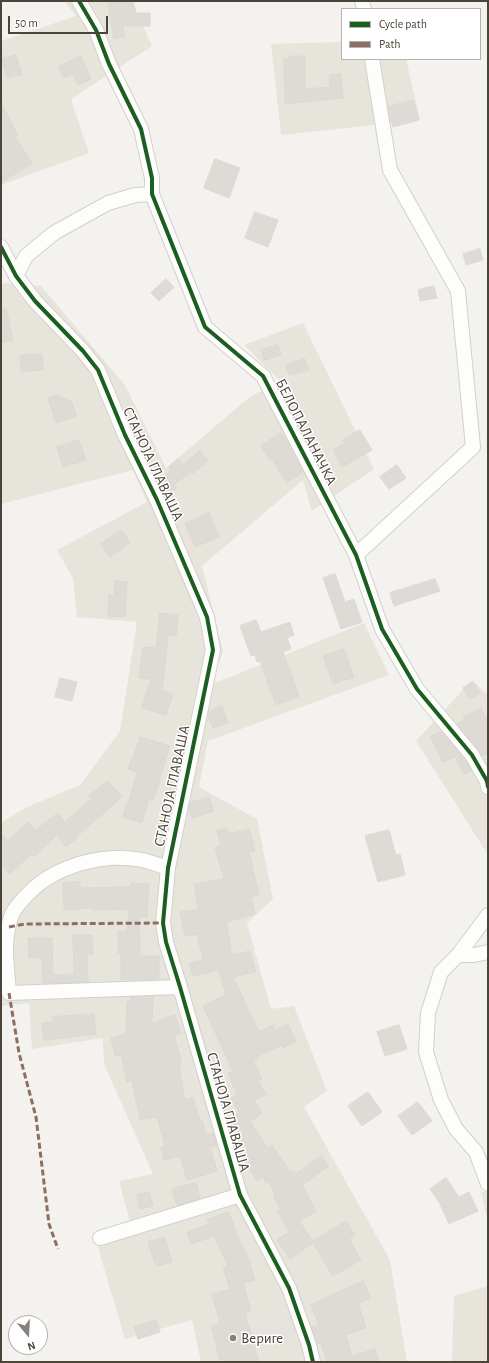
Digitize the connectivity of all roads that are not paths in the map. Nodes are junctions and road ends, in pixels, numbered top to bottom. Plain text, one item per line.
1 (79, 1) edge
2 (372, 60) edge
3 (152, 194) junction
4 (1, 247) edge
5 (16, 276) junction
6 (356, 555) junction
7 (488, 787) edge
8 (168, 868) junction
9 (488, 915) edge
10 (5, 928) edge
11 (488, 952) edge
12 (458, 955) junction
13 (180, 987) junction
14 (476, 1152) junction
15 (488, 1159) edge
16 (488, 1184) edge
17 (240, 1195) junction
18 (100, 1238) dead end
19 (313, 1362) edge

1 - 3 street, БЕЛОПАЛАНАЧКА
2 - 6 street
3 - 5 street
3 - 6 street, БЕЛОПАЛАНАЧКА
4 - 5 street, СТАНОЈА ГЛАВАША
5 - 8 street, СТАНОЈА ГЛАВАША
6 - 7 street, БЕЛОПАЛАНАЧКА
8 - 10 street
8 - 13 street, СТАНОЈА ГЛАВАША
9 - 12 street
10 - 13 street
11 - 12 street
12 - 14 street
13 - 17 street, СТАНОЈА ГЛАВАША
14 - 15 street
14 - 16 street
17 - 18 street
17 - 19 street, СТАНОЈА ГЛАВАША

